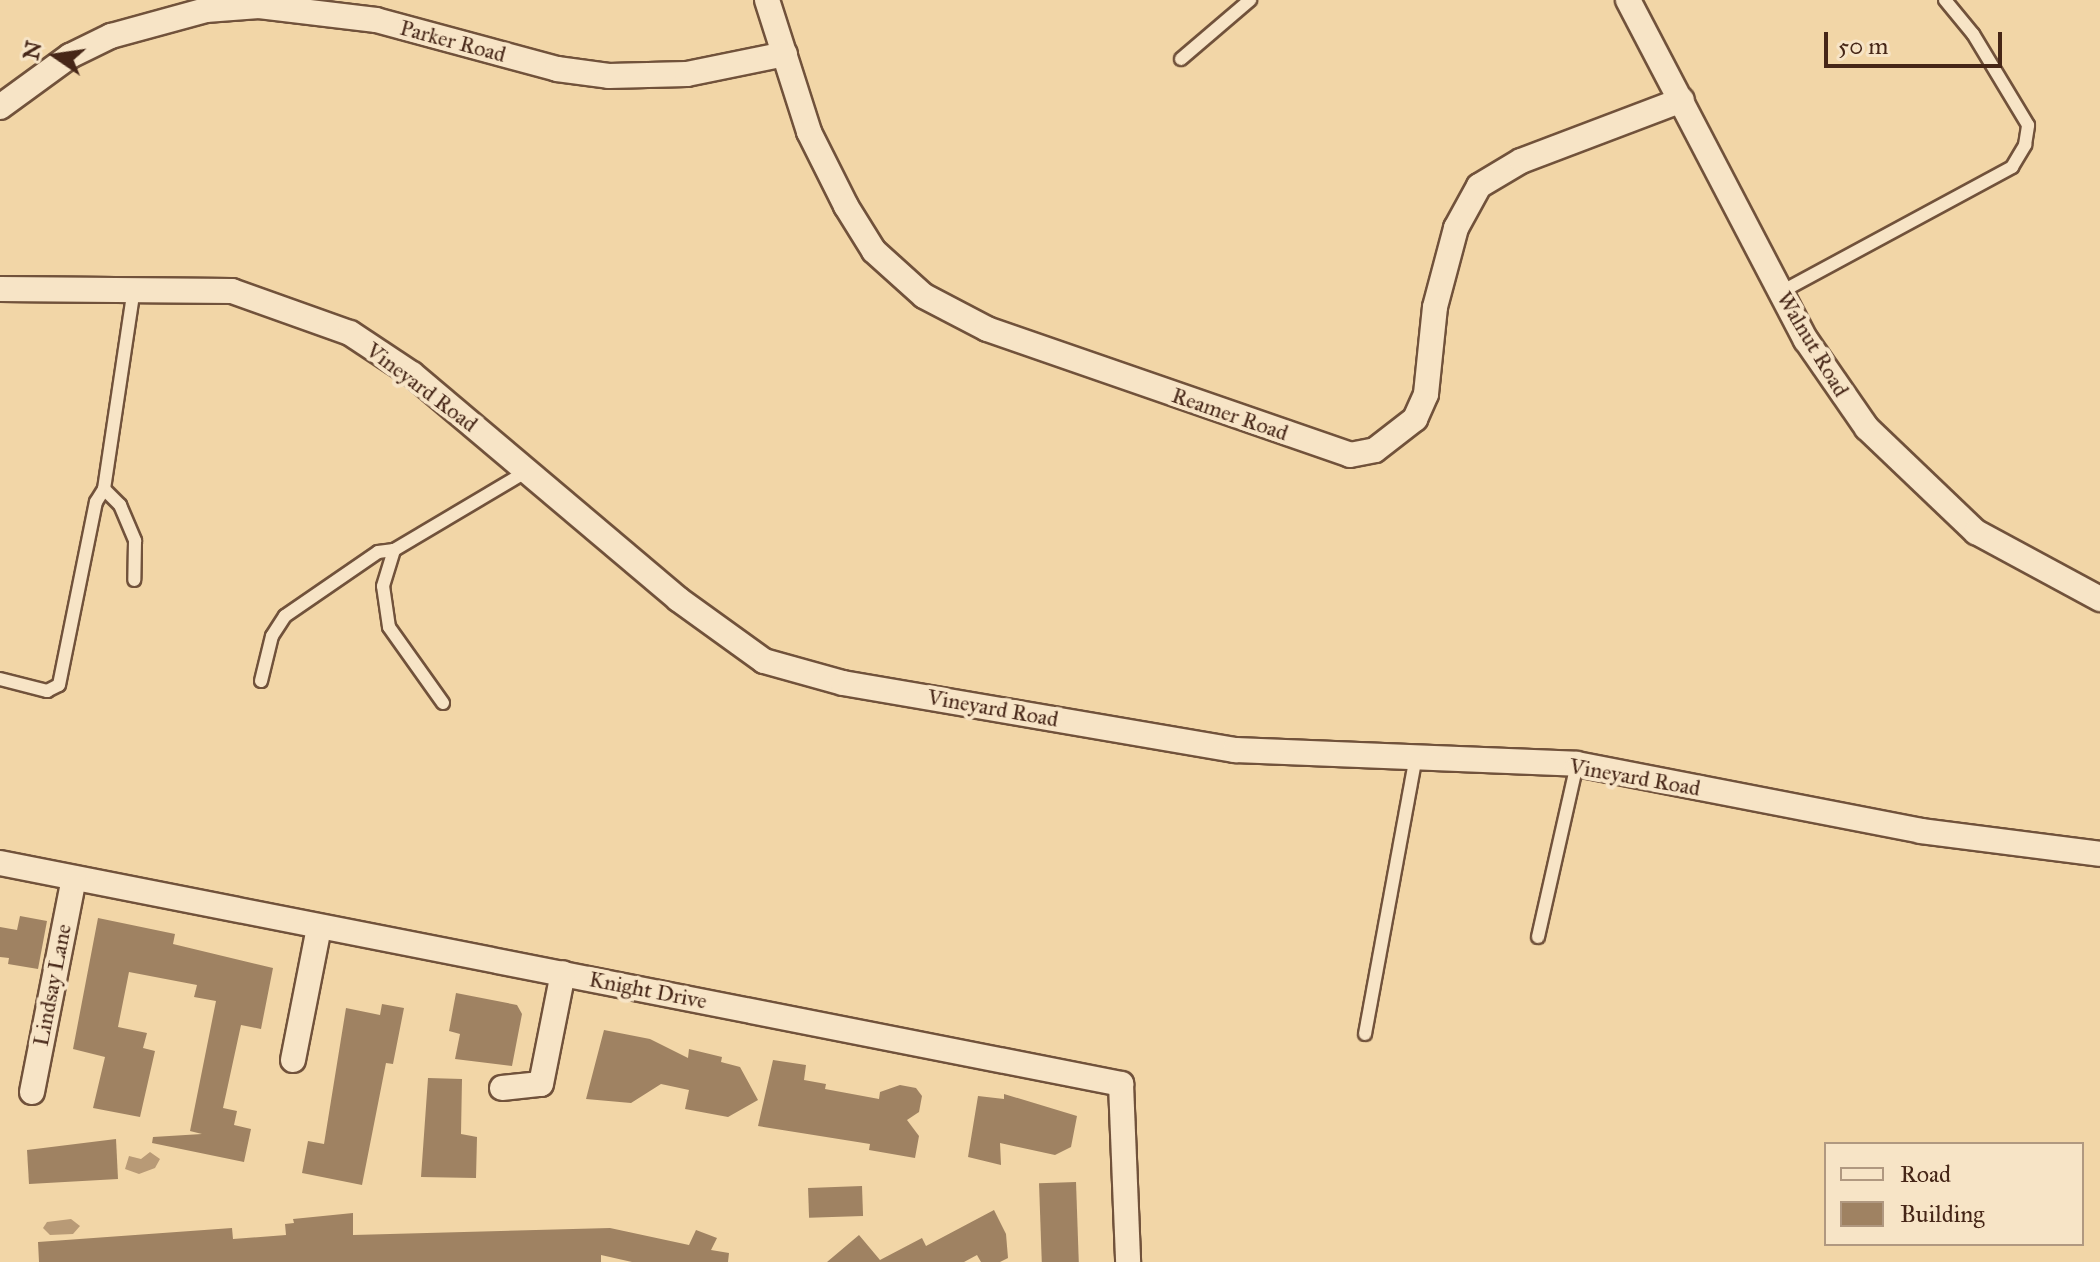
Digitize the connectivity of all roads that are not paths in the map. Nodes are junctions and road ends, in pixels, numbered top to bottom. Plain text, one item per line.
1 (767, 0) edge
2 (1250, 0) edge
3 (1628, 0) edge
4 (1945, 0) edge
5 (785, 54) junction
6 (1181, 59) dead end
7 (1682, 100) junction
8 (0, 107) edge
9 (134, 288) junction
10 (0, 289) edge
11 (1781, 292) junction
12 (527, 471) junction
13 (104, 489) junction
14 (394, 550) junction
15 (134, 580) dead end
16 (2100, 599) edge
17 (0, 679) edge
18 (261, 681) dead end
19 (443, 703) dead end
20 (1416, 755) junction
21 (1577, 764) junction
22 (2100, 854) edge
23 (0, 863) edge
24 (74, 878) junction
25 (319, 928) junction
26 (1538, 937) dead end
27 (563, 973) junction
28 (1365, 1034) dead end
29 (293, 1060) dead end
30 (502, 1088) dead end
31 (32, 1092) dead end
32 (1128, 1262) edge

1 - 5 street, Reamer Road
2 - 6 lane
3 - 7 street, Walnut Road
4 - 11 lane
5 - 7 street, Reamer Road
5 - 8 street, Parker Road
7 - 11 street, Walnut Road
9 - 10 street, Vineyard Road
9 - 12 street, Vineyard Road
9 - 13 lane
11 - 16 street, Walnut Road
12 - 14 lane
12 - 20 street, Vineyard Road
13 - 15 lane
13 - 17 lane
14 - 18 lane
14 - 19 lane
20 - 21 street, Vineyard Road
20 - 28 lane
21 - 22 street, Vineyard Road
21 - 26 lane
23 - 24 street, Knight Drive
24 - 25 street, Knight Drive
24 - 31 street, Lindsay Lane
25 - 27 street, Knight Drive
25 - 29 street
27 - 30 street
27 - 32 street, Knight Drive

